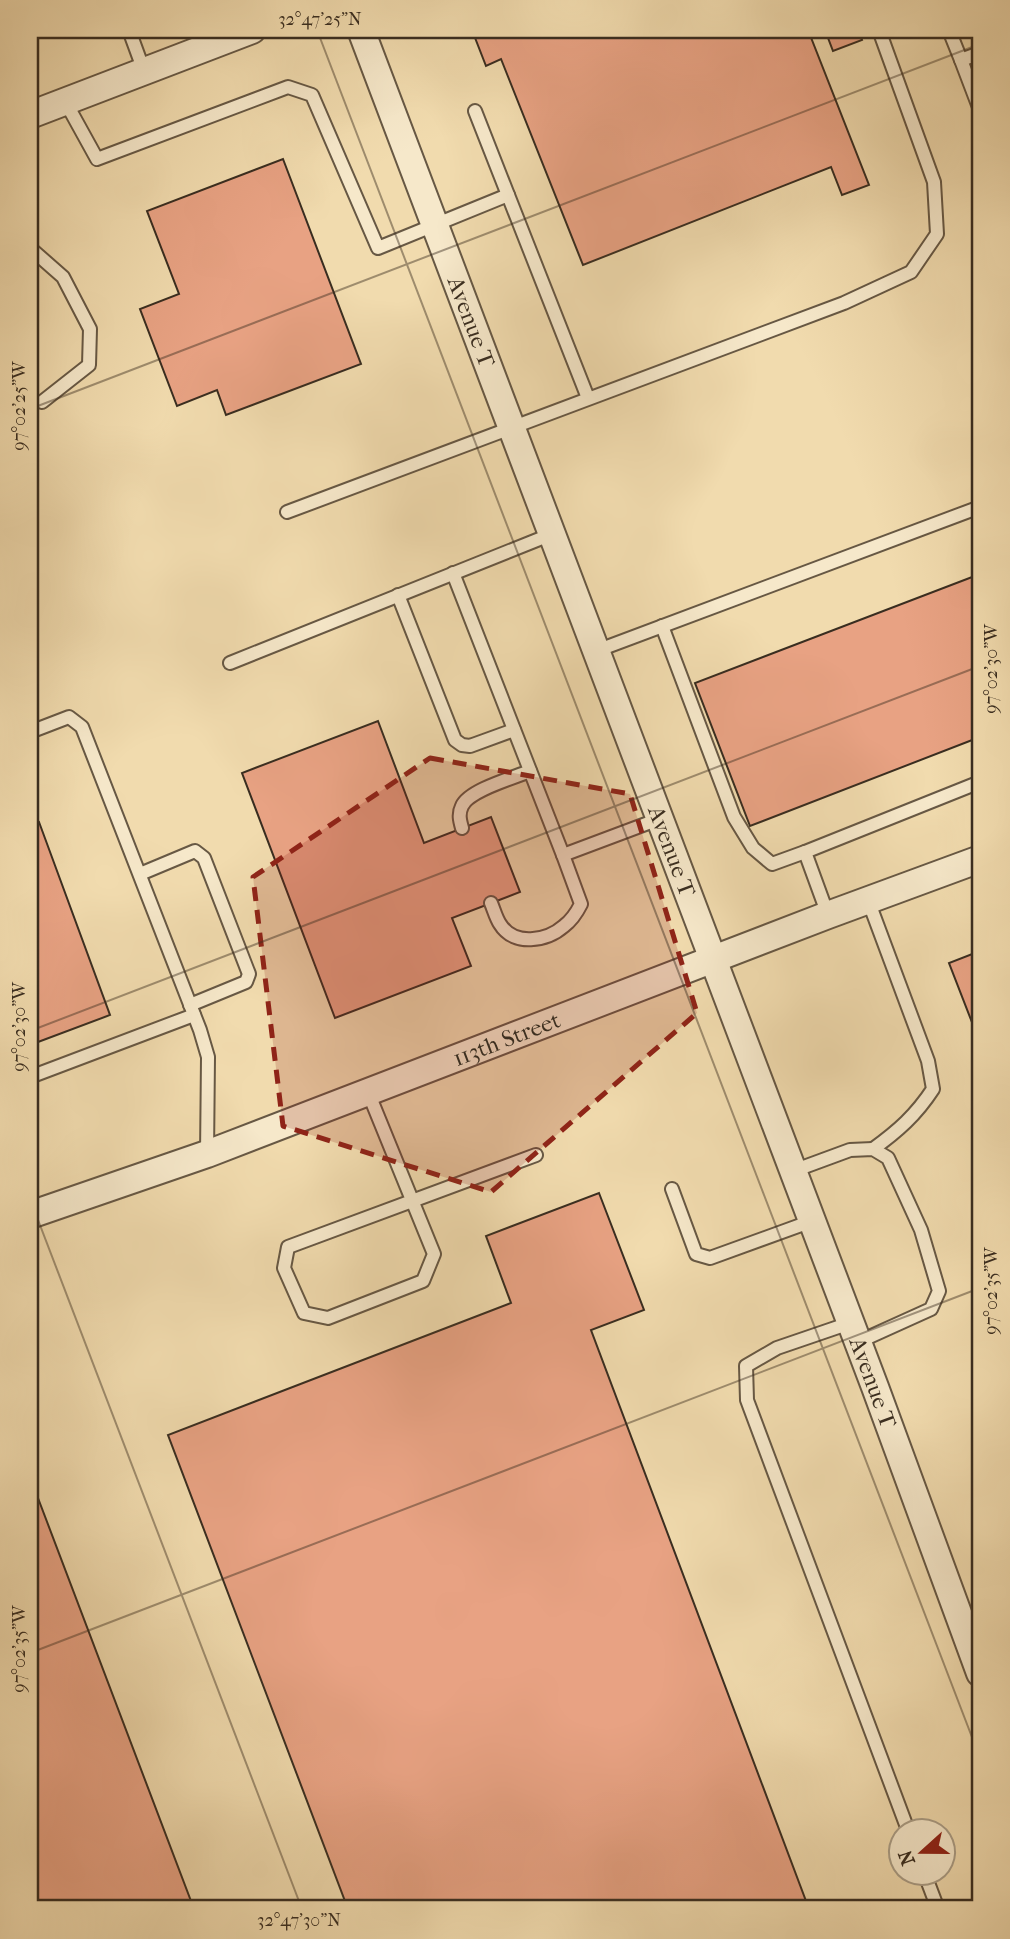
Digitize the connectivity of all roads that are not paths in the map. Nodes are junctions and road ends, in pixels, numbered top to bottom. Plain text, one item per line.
1 (129, 30) edge
2 (252, 30) edge
3 (361, 30) edge
4 (879, 30) edge
5 (949, 30) edge
6 (980, 53) edge
7 (961, 60) junction
8 (144, 71) junction
9 (65, 101) junction
10 (980, 110) edge
11 (475, 111) dead end
12 (30, 115) edge
13 (508, 195) junction
14 (435, 226) junction
15 (30, 248) edge
16 (588, 398) junction
17 (42, 402) dead end
18 (511, 426) junction
19 (980, 507) edge
20 (287, 512) dead end
21 (552, 534) junction
22 (453, 573) junction
23 (398, 595) junction
24 (662, 626) junction
25 (596, 651) junction
26 (230, 663) dead end
27 (514, 730) junction
28 (30, 732) edge
29 (530, 771) junction
30 (978, 783) edge
31 (980, 799) edge
32 (659, 819) junction
33 (462, 828) dead end
34 (805, 852) junction
35 (563, 855) junction
36 (980, 859) edge
37 (140, 874) junction
38 (868, 900) junction
39 (491, 904) dead end
40 (828, 915) junction
41 (712, 960) junction
42 (192, 1010) junction
43 (30, 1077) edge
44 (368, 1092) junction
45 (873, 1149) junction
46 (207, 1154) junction
47 (536, 1155) dead end
48 (793, 1171) junction
49 (672, 1189) dead end
50 (411, 1200) junction
51 (30, 1214) edge
52 (812, 1221) junction
53 (854, 1332) junction
54 (973, 1631) edge
55 (980, 1673) edge
56 (903, 1816) edge
57 (929, 1886) edge
58 (938, 1909) edge

1 - 8 lane
2 - 8 street
3 - 14 street, Avenue T
4 - 16 lane
5 - 7 lane
6 - 7 lane
7 - 10 lane
8 - 9 street
9 - 12 street
9 - 14 lane
11 - 13 lane
13 - 14 lane
13 - 16 lane
14 - 18 street, Avenue T
15 - 17 lane
16 - 18 lane
18 - 20 lane
18 - 21 street, Avenue T
19 - 24 lane
21 - 22 lane
21 - 25 street, Avenue T
22 - 23 lane
22 - 27 lane
23 - 26 lane
23 - 27 lane
24 - 25 lane
24 - 34 lane
25 - 32 street, Avenue T
27 - 29 lane
28 - 37 lane
29 - 33 lane
29 - 35 lane
30 - 31 lane
30 - 34 lane
32 - 35 lane
32 - 41 street, Avenue T
34 - 40 lane
35 - 39 lane
36 - 38 street, 113th Street
37 - 42 lane
37 - 42 lane
38 - 40 street, 113th Street
38 - 45 lane
40 - 41 street, 113th Street
41 - 44 street, 113th Street
41 - 48 street, Avenue T
42 - 43 lane
42 - 46 lane
44 - 46 street, 113th Street
44 - 50 lane
45 - 48 lane
45 - 53 lane
46 - 51 street, 113th Street
47 - 50 lane
48 - 52 street, Avenue T
49 - 52 lane
50 - 50 lane
52 - 53 street, Avenue T
53 - 54 street, Avenue T
53 - 56 lane
54 - 55 street, Avenue T
57 - 58 lane

